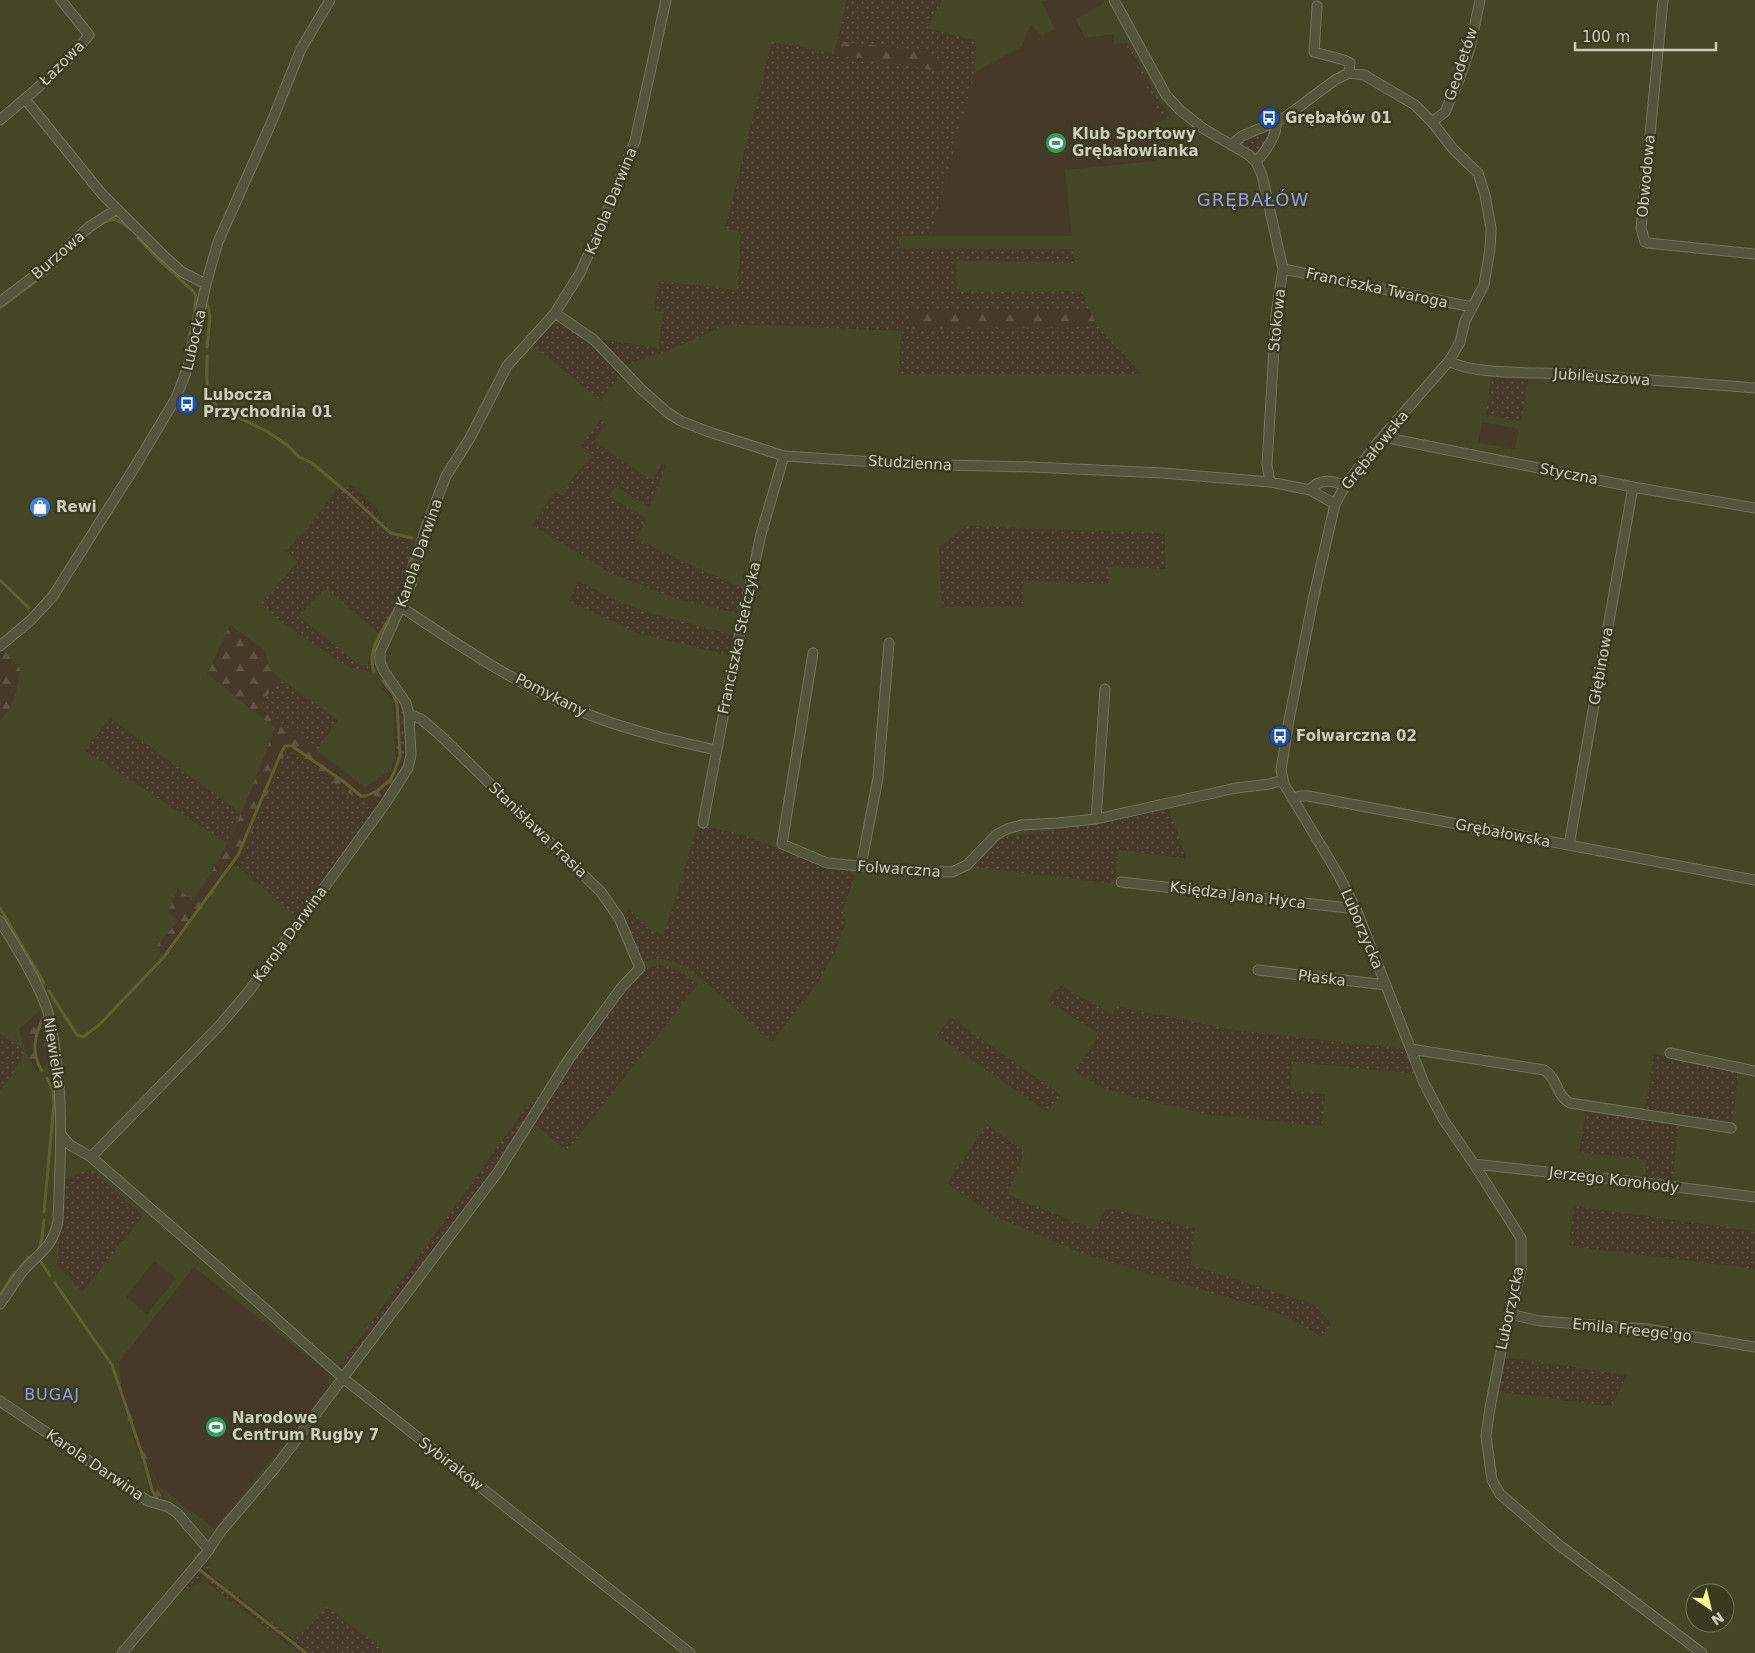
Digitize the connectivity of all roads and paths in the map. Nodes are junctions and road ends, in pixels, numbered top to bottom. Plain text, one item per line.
1 (61, 0) edge
2 (330, 0) edge
3 (666, 0) edge
4 (1114, 0) edge
5 (1480, 0) edge
6 (1663, 0) edge
7 (1317, 6) dead end
8 (1349, 73) junction
9 (25, 99) junction
10 (0, 120) edge
11 (1276, 122) junction
12 (1432, 122) junction
13 (1231, 144) junction
14 (1256, 162) junction
15 (117, 209) junction
16 (1755, 254) edge
17 (1283, 269) junction
18 (206, 284) junction
19 (0, 302) edge
20 (1472, 308) junction
21 (555, 313) junction
22 (1449, 362) junction
23 (1755, 388) edge
24 (1383, 437) junction
25 (784, 456) junction
26 (1270, 482) junction
27 (1345, 486) junction
28 (1633, 486) junction
29 (1310, 490) junction
30 (1335, 504) junction
31 (1755, 508) edge
32 (401, 606) junction
33 (889, 643) dead end
34 (0, 646) edge
35 (813, 653) dead end
36 (1105, 688) dead end
37 (408, 714) junction
38 (716, 750) junction
39 (1282, 780) junction
40 (1293, 798) junction
41 (1096, 819) junction
42 (702, 823) dead end
43 (1569, 846) junction
44 (861, 866) junction
45 (1755, 880) edge
46 (1121, 882) dead end
47 (1356, 909) junction
48 (0, 921) edge
49 (1258, 970) dead end
50 (1386, 986) junction
51 (1411, 1050) junction
52 (1670, 1053) dead end
53 (1755, 1070) edge
54 (1731, 1128) dead end
55 (62, 1136) junction
56 (91, 1157) junction
57 (1474, 1164) junction
58 (1755, 1197) edge
59 (0, 1304) edge
60 (1509, 1314) junction
61 (1755, 1347) edge
62 (343, 1378) junction
63 (0, 1401) edge
64 (209, 1550) junction
65 (122, 1653) edge
66 (690, 1653) edge
67 (1702, 1653) edge

1 - 9 street, Łazowa
2 - 18 street, Lubocka
3 - 21 street, Karola Darwina
4 - 13 street
5 - 12 street, Geodetów
6 - 16 street, Obwodowa
7 - 8 street
8 - 11 street
8 - 12 street, Grębałowska
9 - 10 street, Łazowa
9 - 15 street
11 - 13 street
11 - 14 street
12 - 20 street, Grębałowska
13 - 14 street
14 - 17 street, Stokowa
15 - 18 street
15 - 19 street, Burzowa
17 - 20 street, Franciszka Twaroga
17 - 26 street, Stokowa
18 - 34 street, Lubocka
20 - 22 street, Grębałowska
21 - 25 street, Studzienna
21 - 32 street, Karola Darwina
22 - 23 street, Jubileuszowa
22 - 24 street, Grębałowska
24 - 27 street, Grębałowska
24 - 28 street, Styczna
25 - 26 street, Studzienna
25 - 38 street, Franciszka Stefczyka
26 - 29 street, Studzienna
27 - 29 street
27 - 30 street, Grębałowska
28 - 31 street, Styczna
28 - 43 street, Głębinowa
29 - 30 street, Studzienna
30 - 39 street, Grębałowska
32 - 37 street, Karola Darwina
32 - 38 street, Pomykany
33 - 44 street
35 - 44 street, Folwarczna
36 - 41 street
37 - 56 street, Karola Darwina
37 - 62 street, Stanisława Frasia
38 - 42 street, Franciszka Stefczyka
39 - 40 street
39 - 41 street, Folwarczna
40 - 43 street, Grębałowska
40 - 47 street, Luborzycka
41 - 44 street, Folwarczna
43 - 45 street, Grębałowska
46 - 47 street, Księdza Jana Hyca
47 - 50 street, Luborzycka
48 - 55 street, Niewielka
49 - 50 street, Płaska
50 - 51 street, Luborzycka
51 - 54 street
51 - 57 street, Luborzycka
52 - 53 street
55 - 56 street, Sybiraków
55 - 59 street
56 - 62 street, Sybiraków
57 - 58 street, Jerzego Korohody
57 - 60 street, Luborzycka
60 - 61 street, Emila Freege'go
60 - 67 street, Luborzycka
62 - 64 street
62 - 66 street, Sybiraków
63 - 64 street, Karola Darwina
64 - 65 street

